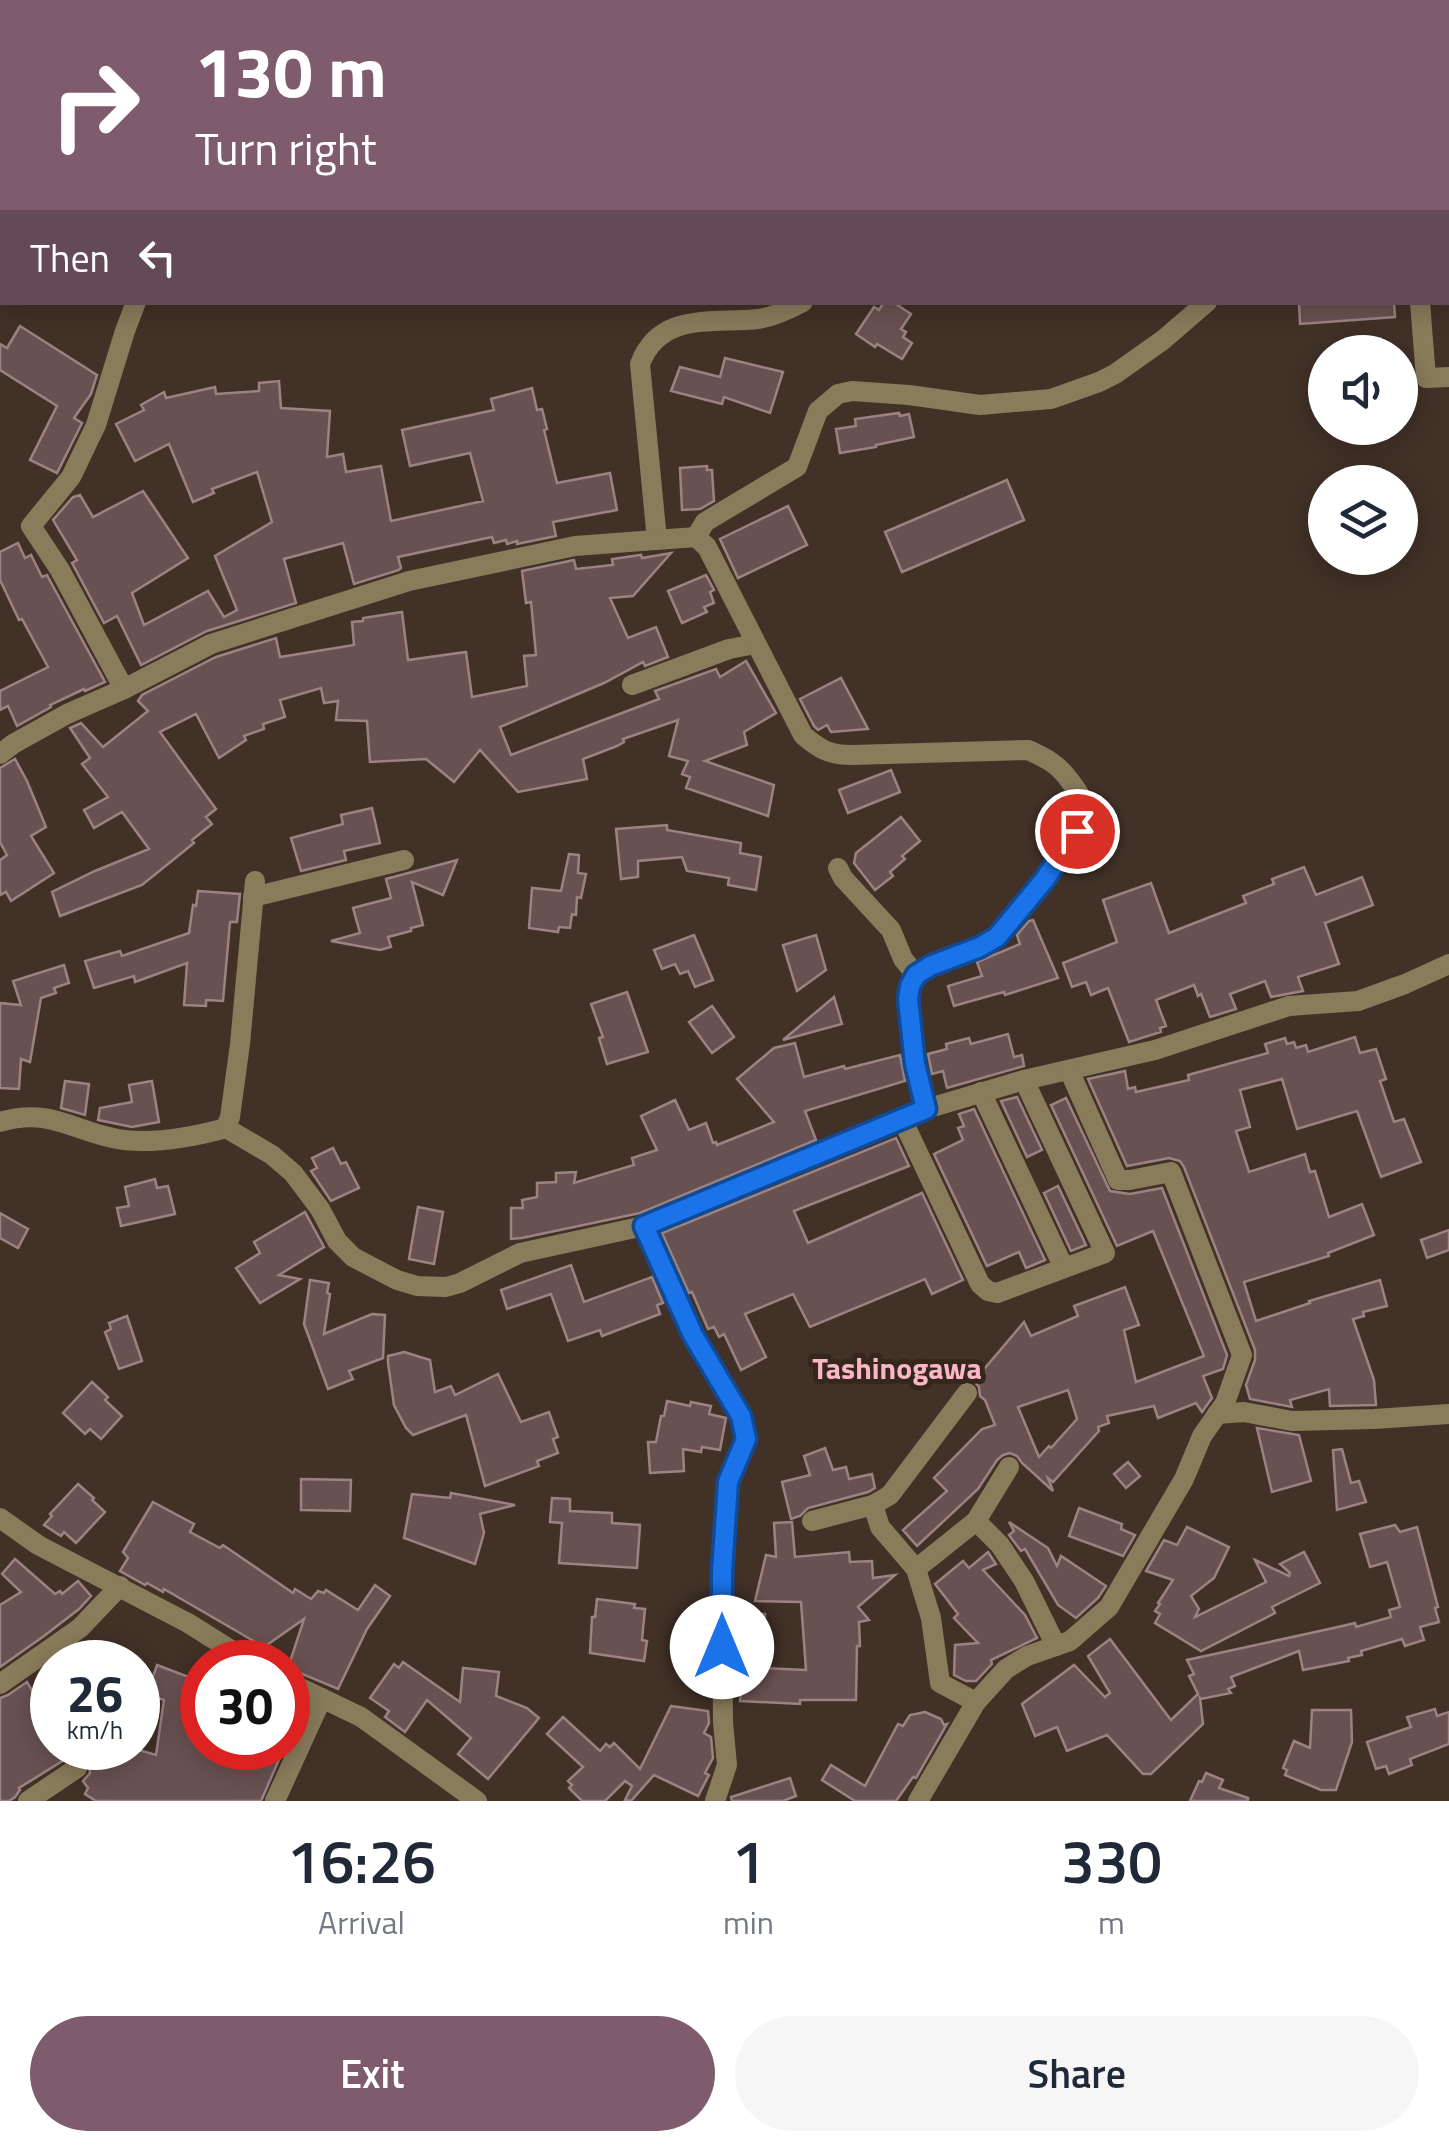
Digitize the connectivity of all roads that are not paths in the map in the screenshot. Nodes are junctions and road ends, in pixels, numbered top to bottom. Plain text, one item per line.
1 (135, 305) edge
2 (796, 305) edge
3 (1204, 305) edge
4 (1420, 305) edge
5 (1449, 377) edge
6 (696, 538) junction
7 (657, 540) junction
8 (755, 644) junction
9 (632, 685) dead end
10 (124, 689) junction
11 (0, 754) edge
12 (404, 860) dead end
13 (838, 868) dead end
14 (1449, 964) edge
15 (916, 975) junction
16 (1069, 1070) junction
17 (1024, 1080) junction
18 (981, 1092) junction
19 (926, 1109) junction
20 (902, 1119) junction
21 (0, 1122) edge
22 (226, 1128) junction
23 (644, 1226) junction
24 (1064, 1268) junction
25 (967, 1393) dead end
26 (1217, 1414) junction
27 (1449, 1414) edge
28 (1009, 1467) dead end
29 (873, 1505) junction
30 (0, 1518) edge
31 (812, 1521) dead end
32 (976, 1522) junction
33 (916, 1569) junction
34 (120, 1586) junction
35 (216, 1640) edge
36 (1056, 1646) junction
37 (0, 1684) edge
38 (310, 1692) edge
39 (322, 1698) junction
40 (976, 1702) junction
41 (75, 1770) edge
42 (28, 1801) edge
43 (275, 1801) edge
44 (477, 1801) edge
45 (715, 1801) edge
46 (918, 1801) edge

1 - 10 street
2 - 7 street
3 - 6 street
4 - 5 street
6 - 7 street
6 - 8 street
7 - 10 street
8 - 9 street
8 - 15 street
10 - 11 street
12 - 22 street
13 - 15 street
14 - 16 street
15 - 19 street
16 - 17 street
16 - 26 street
17 - 18 street
17 - 24 street
18 - 19 street
18 - 24 street
19 - 20 street
20 - 23 street
20 - 24 street
21 - 22 street
22 - 23 street
23 - 45 street
25 - 29 street
26 - 27 street
26 - 36 street
28 - 32 street
29 - 31 street
29 - 33 street
30 - 34 street
32 - 33 street
32 - 36 street
33 - 40 street
34 - 35 street
34 - 37 street
36 - 40 street
38 - 39 street
39 - 43 street
39 - 44 street
40 - 46 street
41 - 42 street

